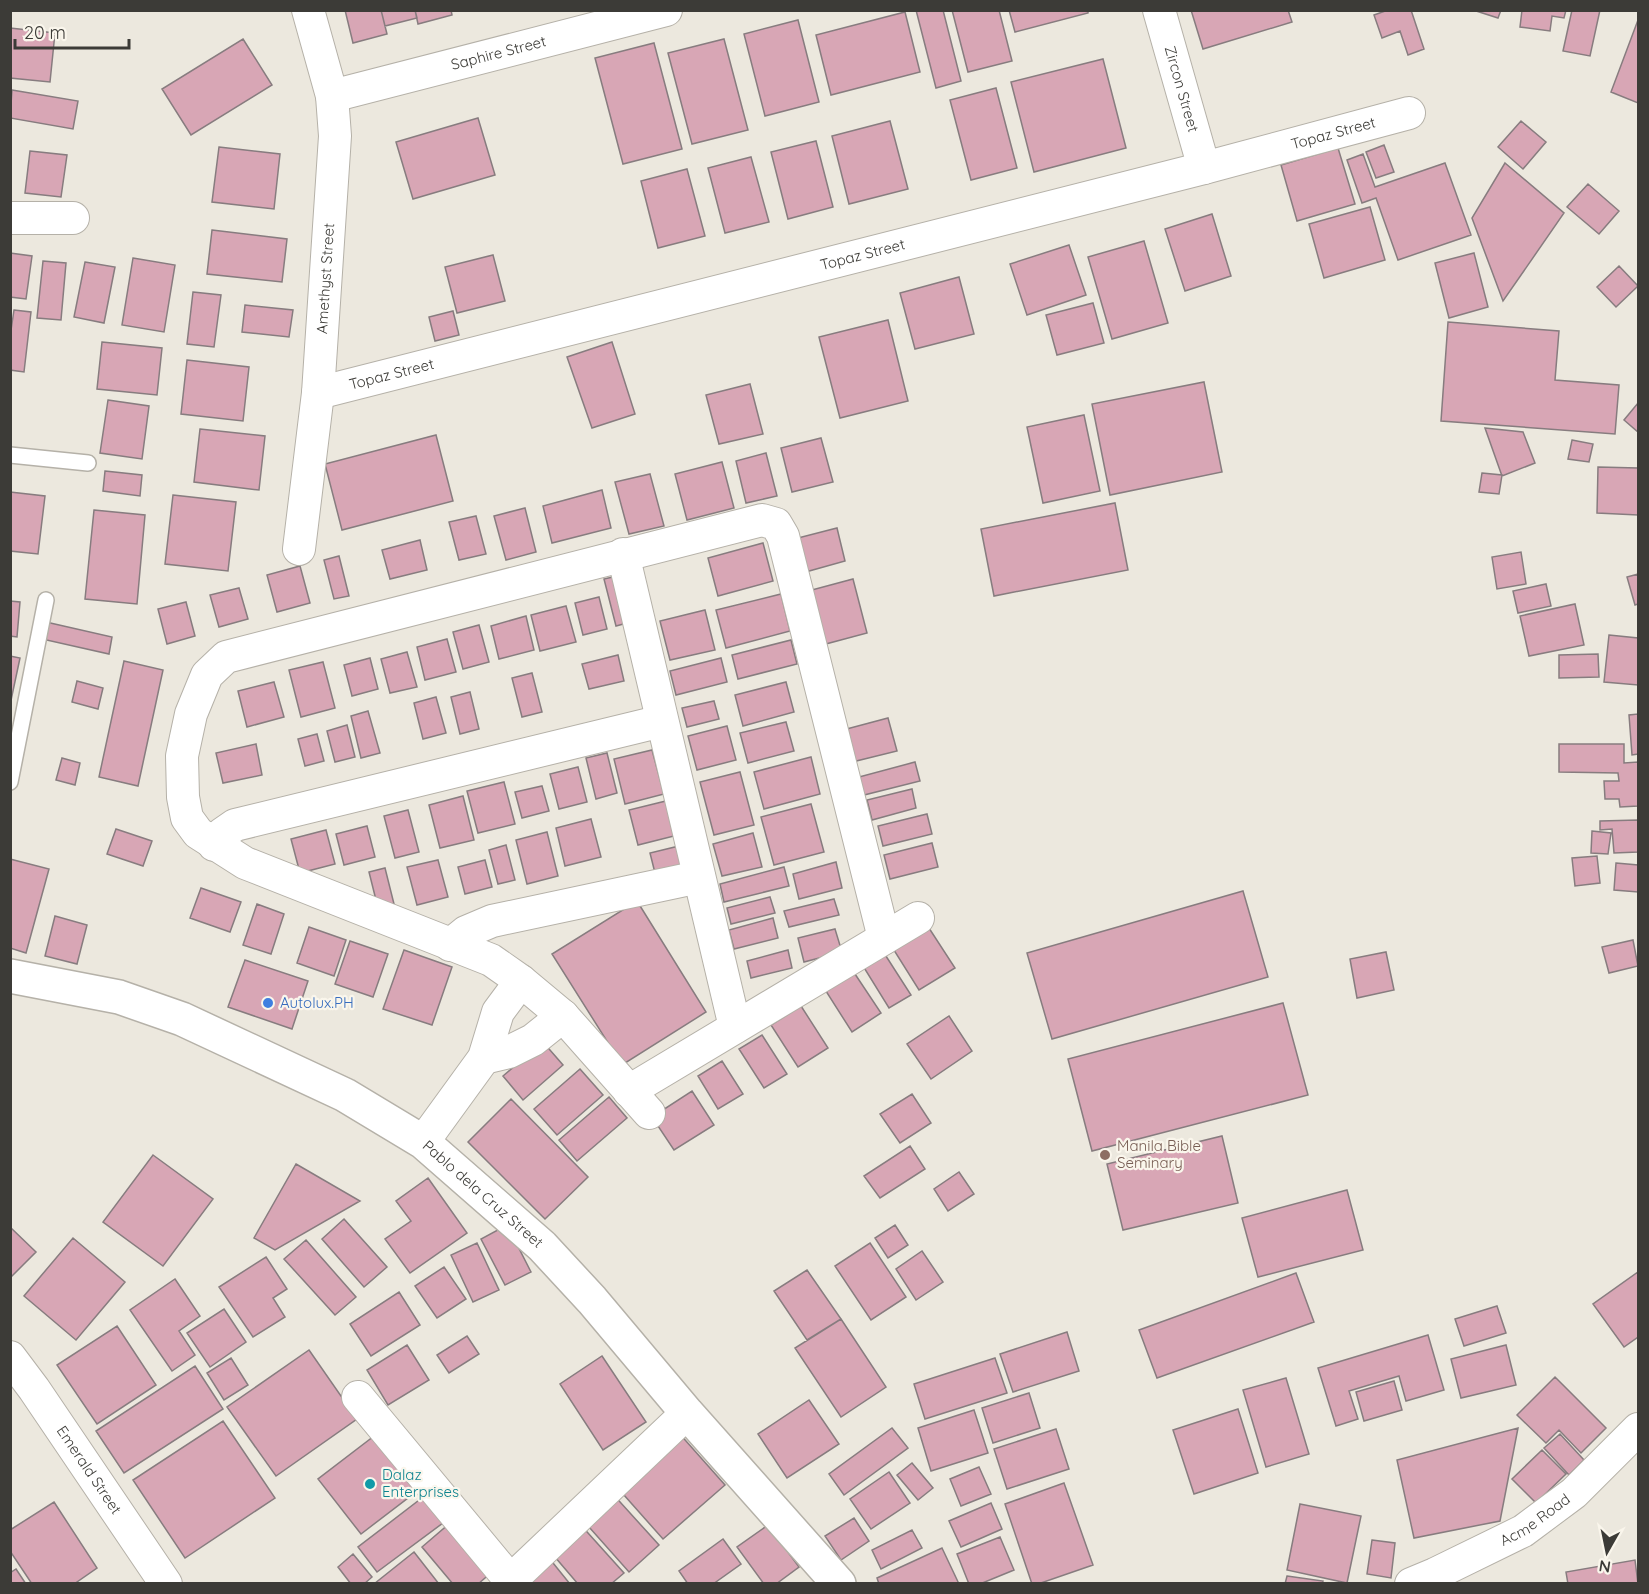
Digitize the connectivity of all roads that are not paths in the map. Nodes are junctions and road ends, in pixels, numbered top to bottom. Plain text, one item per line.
1 (308, 10) edge
2 (666, 10) edge
3 (1160, 10) edge
4 (332, 96) junction
5 (1409, 113) dead end
6 (1204, 168) junction
7 (10, 218) edge
8 (73, 218) dead end
9 (318, 393) junction
10 (10, 455) edge
11 (88, 463) dead end
12 (299, 549) dead end
13 (623, 554) junction
14 (45, 600) dead end
15 (662, 720) junction
16 (10, 782) edge
17 (214, 845) junction
18 (699, 877) junction
19 (918, 918) dead end
20 (884, 938) junction
21 (450, 945) junction
22 (10, 976) edge
23 (521, 981) junction
24 (562, 1016) junction
25 (735, 1027) junction
26 (484, 1058) junction
27 (423, 1142) junction
28 (10, 1358) edge
29 (358, 1397) dead end
30 (687, 1413) junction
31 (1638, 1429) edge
32 (509, 1582) edge
33 (166, 1584) edge
34 (838, 1584) edge
35 (1411, 1584) edge

1 - 4 street, Amethyst Street
2 - 4 street, Saphire Street
3 - 6 street, Zircon Street
4 - 9 street, Amethyst Street
5 - 6 street, Topaz Street
6 - 9 street, Topaz Street
7 - 8 street
9 - 12 street, Amethyst Street
10 - 11 lane
13 - 15 street
13 - 17 street
13 - 20 street
14 - 16 lane
15 - 17 street
15 - 18 street
17 - 21 street
18 - 21 street
18 - 25 street
19 - 20 street
20 - 25 street
21 - 23 street
22 - 27 street, Pablo dela Cruz Street
23 - 24 street
23 - 26 street
24 - 25 street
24 - 26 street
26 - 27 street
27 - 30 street, Pablo dela Cruz Street
28 - 33 street, Emerald Street
29 - 32 street
30 - 32 street
30 - 34 street, Pablo dela Cruz Street
31 - 35 street, Acme Road

